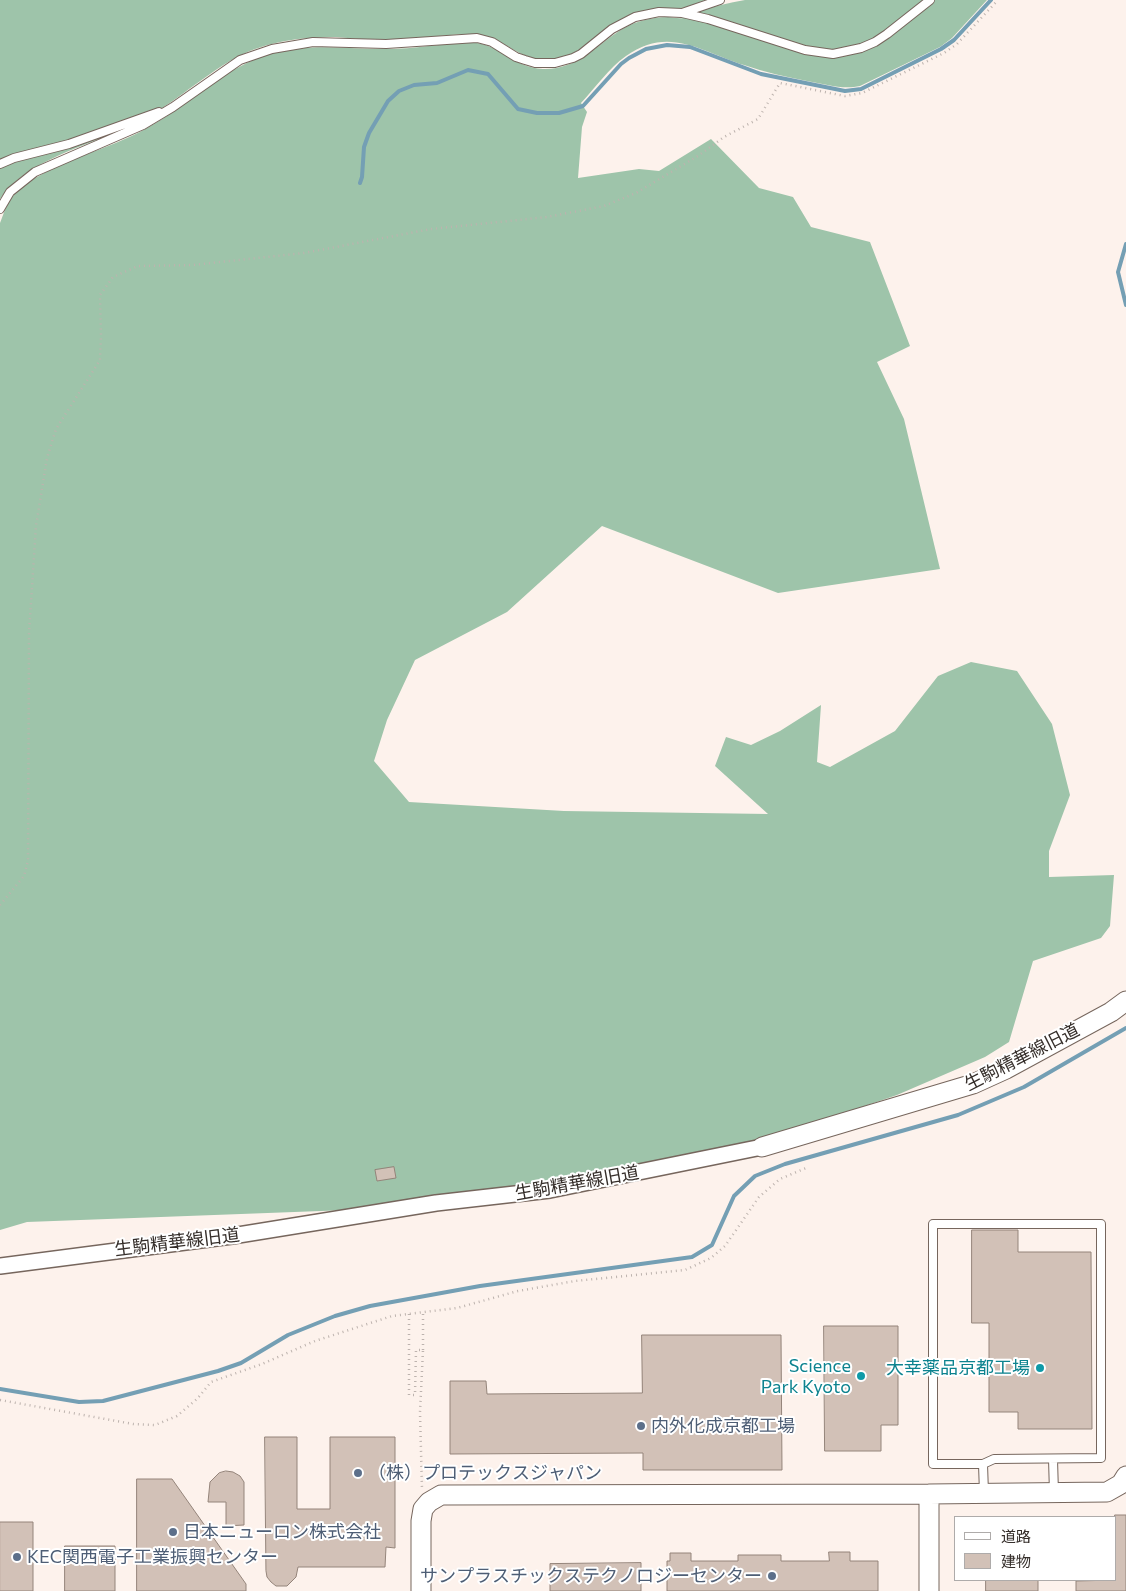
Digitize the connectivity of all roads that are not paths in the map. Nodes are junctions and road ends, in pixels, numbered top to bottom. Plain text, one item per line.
1 (720, 0) edge
2 (930, 0) edge
3 (682, 13) junction
4 (173, 107) junction
5 (0, 164) edge
6 (0, 209) edge
7 (1126, 1001) edge
8 (762, 1147) joint
9 (0, 1266) edge
10 (1053, 1459) junction
11 (983, 1464) junction
12 (1126, 1476) edge
13 (984, 1493) junction
14 (1054, 1493) junction
15 (929, 1494) junction
16 (421, 1591) edge
17 (929, 1591) edge

1 - 3 lane
2 - 3 lane
3 - 4 lane
4 - 5 lane
4 - 6 lane
7 - 8 street, 生駒精華線旧道
8 - 9 street, 生駒精華線旧道
10 - 11 lane
10 - 11 lane
10 - 14 lane
11 - 13 lane
12 - 14 street
13 - 14 street
13 - 15 street
15 - 16 street
15 - 17 street

